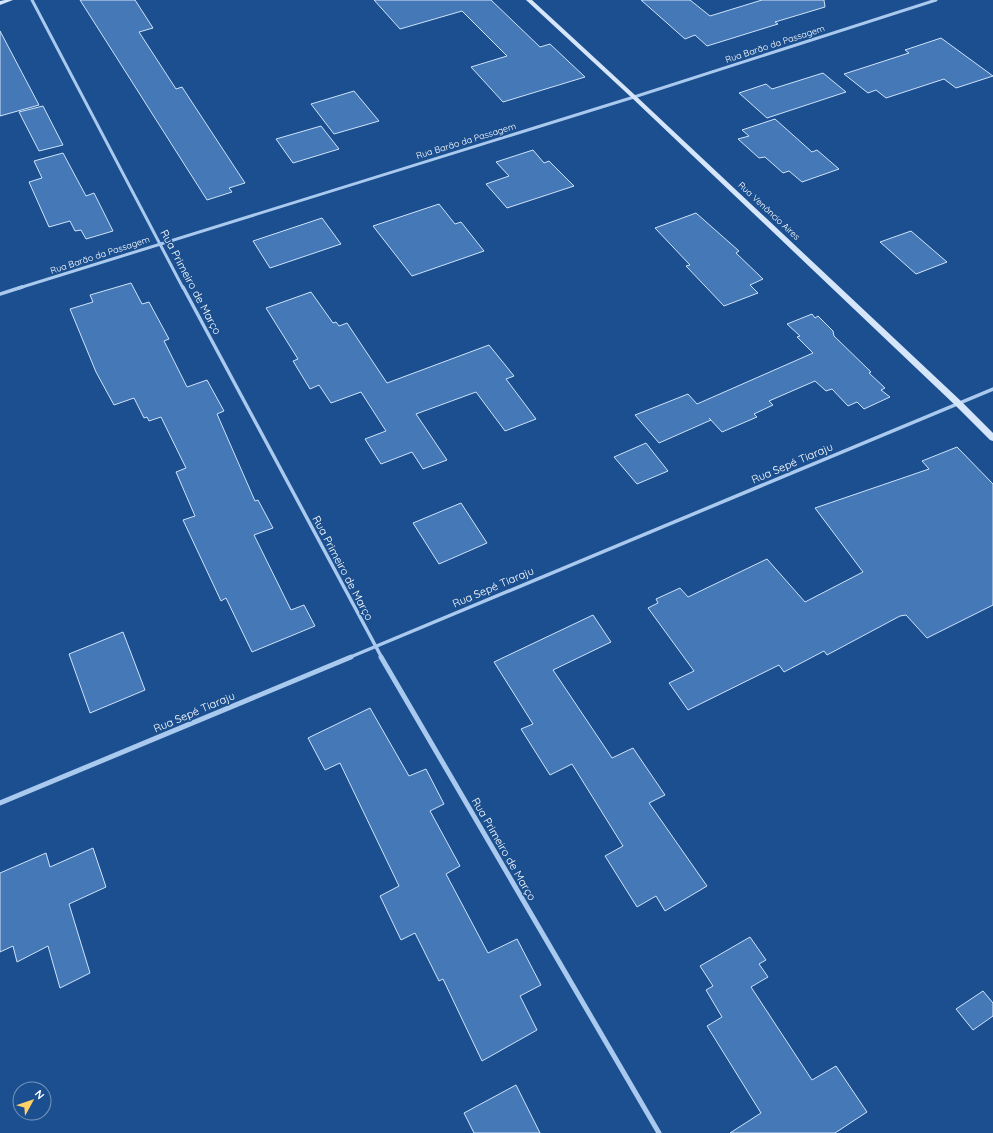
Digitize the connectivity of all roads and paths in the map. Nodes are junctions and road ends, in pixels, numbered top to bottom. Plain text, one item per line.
1 (10, 0) edge
2 (32, 0) edge
3 (529, 0) edge
4 (936, 0) edge
5 (0, 3) edge
6 (634, 97) junction
7 (160, 243) junction
8 (0, 294) edge
9 (993, 389) edge
10 (959, 404) junction
11 (993, 438) edge
12 (375, 646) junction
13 (0, 803) edge
14 (660, 1133) edge

1 - 5 street
2 - 7 street, Rua Primeiro de Março
3 - 6 street, Rua Venâncio Aires
4 - 6 street, Rua Barão da Passagem
6 - 7 street, Rua Barão da Passagem
6 - 10 street, Rua Venâncio Aires
7 - 8 street, Rua Barão da Passagem
7 - 12 street, Rua Primeiro de Março
9 - 10 street, Rua Sepé Tiaraju
10 - 11 street, Rua Venâncio Aires
10 - 12 street, Rua Sepé Tiaraju
12 - 13 street, Rua Sepé Tiaraju
12 - 14 street, Rua Primeiro de Março

